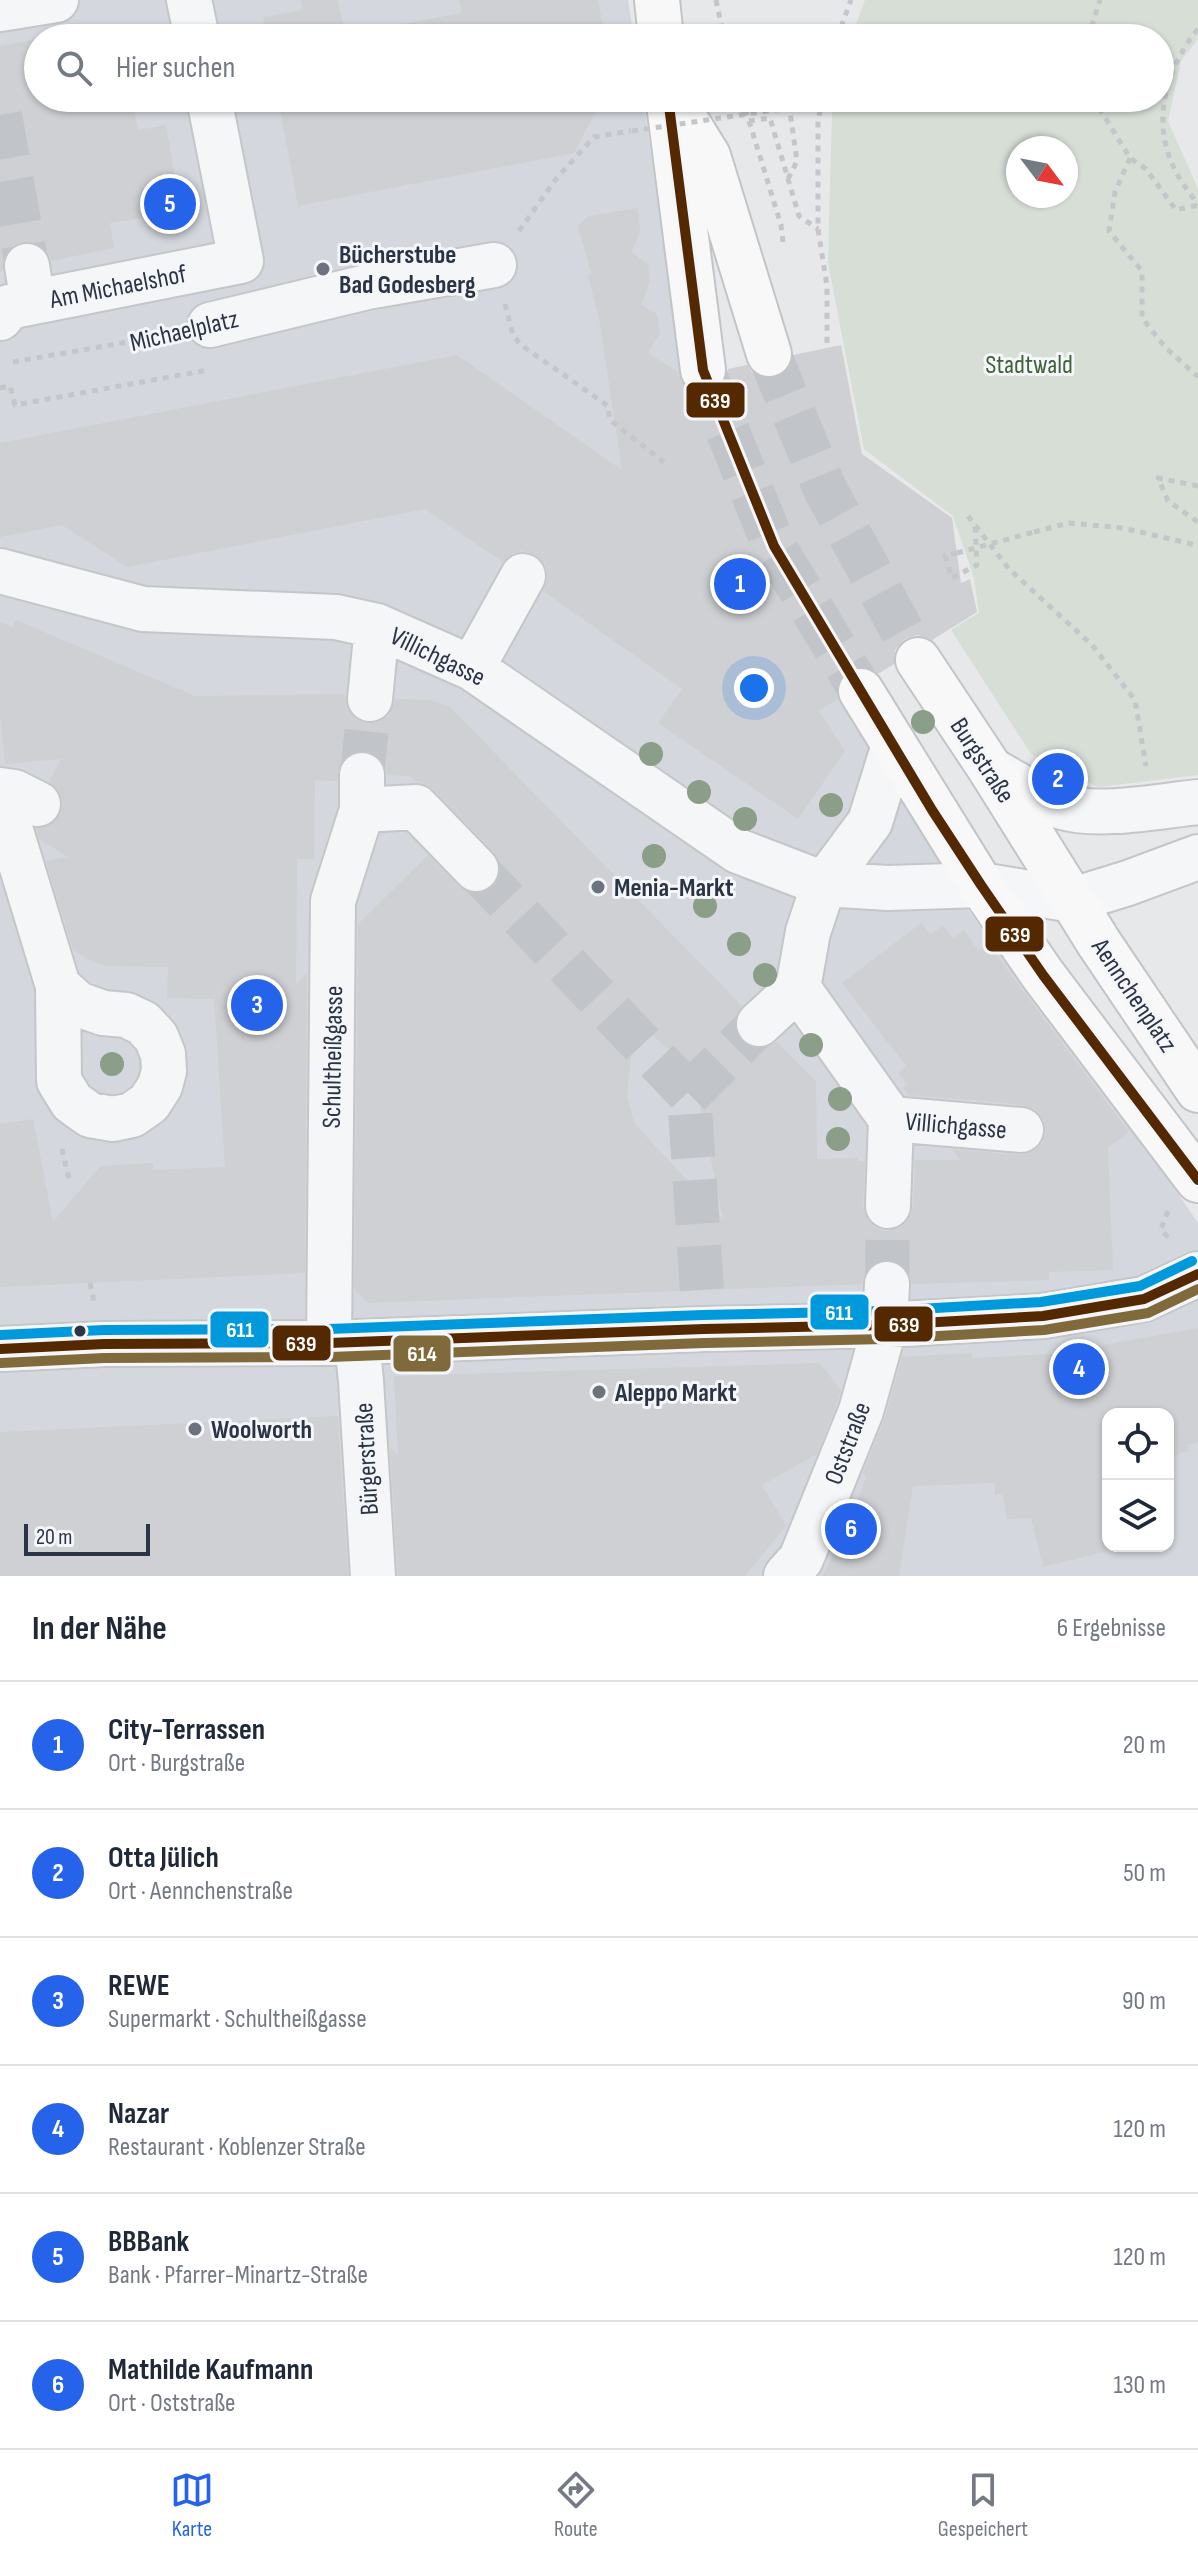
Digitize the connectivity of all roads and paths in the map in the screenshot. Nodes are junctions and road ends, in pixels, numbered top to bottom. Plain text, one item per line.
1 (56, 0) edge
2 (657, 0) edge
3 (716, 0) edge
4 (851, 0) edge
5 (1100, 0) edge
6 (0, 9) edge
7 (660, 24) edge
8 (721, 24) edge
9 (839, 24) edge
10 (1092, 24) edge
11 (1198, 29) edge
12 (1174, 65) edge
13 (212, 112) edge
14 (672, 112) edge
15 (679, 112) edge
16 (762, 112) edge
17 (790, 112) edge
18 (820, 112) edge
19 (1102, 112) edge
20 (1162, 112) edge
21 (749, 121) dead end
22 (1130, 158) junction
23 (787, 180) junction
24 (1198, 205) edge
25 (818, 229) junction
26 (494, 265) junction
27 (20, 296) edge
28 (210, 325) joint
29 (827, 348) dead end
30 (769, 354) tunnel mouth
31 (0, 364) edge
32 (215, 369) dead end
33 (703, 370) tunnel mouth
34 (1198, 377) edge
35 (0, 388) edge
36 (664, 462) dead end
37 (1198, 486) edge
38 (968, 516) dead end
39 (1198, 522) edge
40 (975, 525) junction
41 (1198, 543) edge
42 (0, 571) edge
43 (523, 576) dead end
44 (377, 626) junction
45 (918, 660) tunnel mouth
46 (472, 668) junction
47 (861, 691) tunnel mouth
48 (370, 699) tunnel mouth
49 (894, 745) junction
50 (991, 770) junction
51 (1148, 776) dead end
52 (13, 799) edge
53 (1198, 802) edge
54 (1021, 820) junction
55 (1198, 857) edge
56 (476, 869) tunnel mouth
57 (824, 884) junction
58 (981, 885) junction
59 (1073, 900) junction
60 (58, 986) dead end
61 (798, 988) junction
62 (759, 1024) tunnel mouth
63 (1197, 1087) edge
64 (891, 1119) junction
65 (1021, 1130) dead end
66 (61, 1143) dead end
67 (70, 1184) dead end
68 (1186, 1193) edge
69 (888, 1206) tunnel mouth
70 (1196, 1275) edge
71 (886, 1304) junction
72 (343, 1343) junction
73 (0, 1349) edge
74 (798, 1570) edge
75 (373, 1576) edge

1 - 6 street
2 - 7 main road
3 - 8 path
4 - 9 path
5 - 10 path
11 - 12 path
13 - 27 street, Am Michaelshof
14 - 33 main road
15 - 30 main road
16 - 26 path, bridge
17 - 23 path
18 - 25 path
19 - 22 path
20 - 24 path
21 - 23 path
22 - 24 path
22 - 34 path
23 - 25 path
25 - 29 path
26 - 28 street, Michaelplatz
26 - 36 path
28 - 31 path, Michaelplatz
32 - 35 path, Michaelplatz
37 - 39 path
38 - 40 path
40 - 41 path, bridge
40 - 51 path
42 - 44 street, Villichgasse
43 - 46 street
44 - 46 street, Villichgasse
44 - 48 street
45 - 50 main road, Burgstraße
46 - 57 street, Villichgasse
47 - 49 main road
49 - 57 street
49 - 58 main road
50 - 53 street
50 - 54 main road, Burgstraße
52 - 60 street
54 - 58 main road
54 - 59 main road, Burgstraße
55 - 59 street
56 - 72 street, Schultheißgasse
57 - 58 street, Villichgasse
57 - 61 street
58 - 59 street, Villichgasse
58 - 68 main road
59 - 63 main road, Aennchenplatz
61 - 62 street
61 - 64 street, Villichgasse
64 - 65 street, Villichgasse
64 - 69 street, Villichgasse
66 - 67 path
68 - 70 path
70 - 71 street
71 - 72 street
71 - 74 street, Oststraße
72 - 73 street
72 - 75 street, Bürgerstraße

